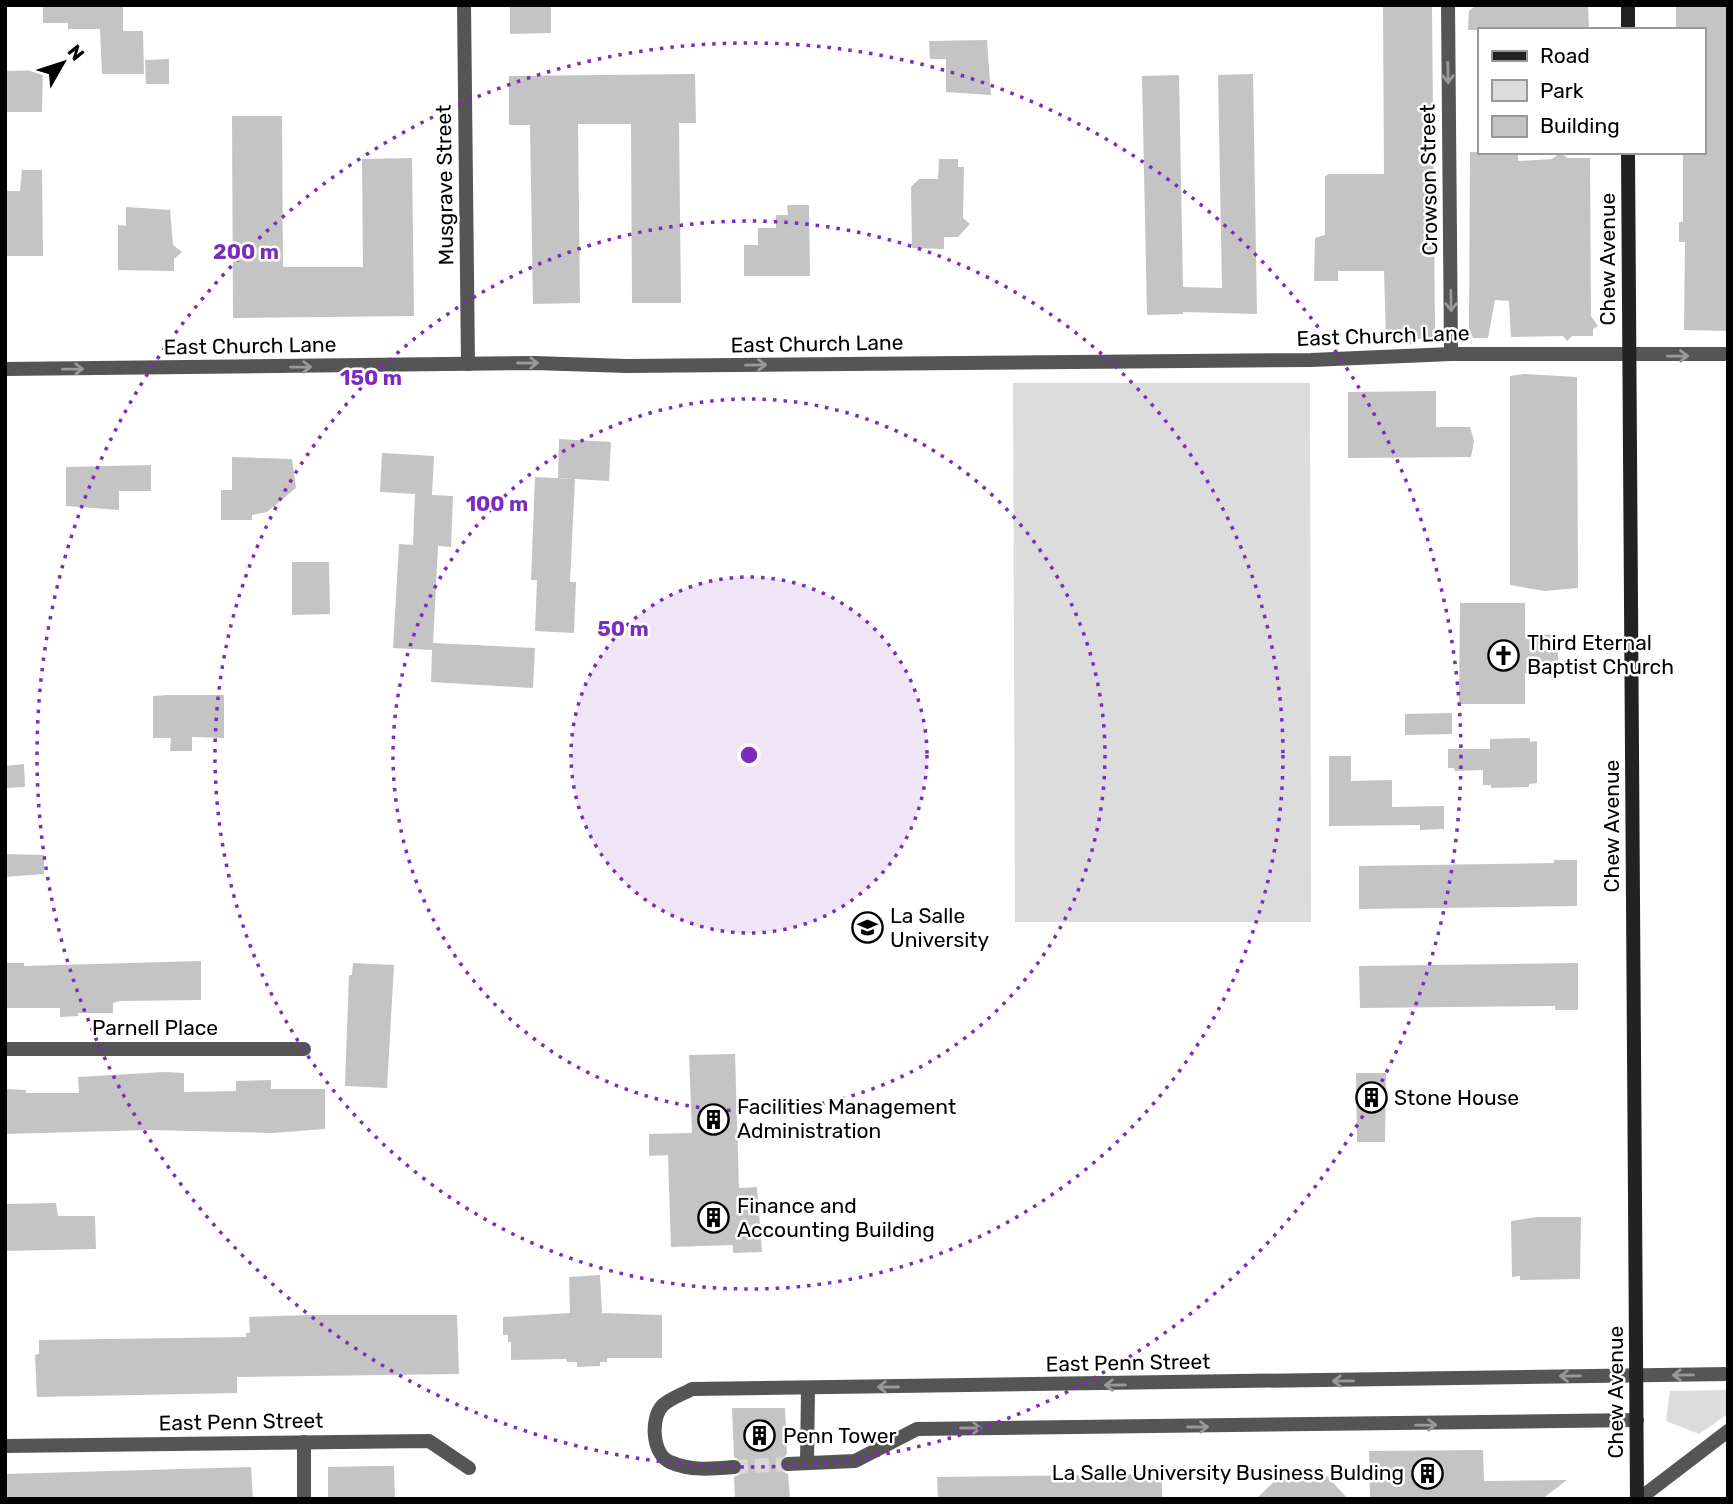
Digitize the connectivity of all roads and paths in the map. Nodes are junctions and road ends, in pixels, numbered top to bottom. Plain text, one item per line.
1 (464, 5) edge
2 (1448, 5) edge
3 (1628, 5) edge
4 (1628, 28) edge
5 (1628, 154) edge
6 (1451, 354) junction
7 (1728, 355) edge
8 (1629, 357) junction
9 (468, 364) junction
10 (5, 369) edge
11 (5, 1049) edge
12 (304, 1049) dead end
13 (1638, 1374) junction
14 (1728, 1374) edge
15 (808, 1388) junction
16 (1637, 1420) junction
17 (1728, 1432) edge
18 (304, 1442) junction
19 (5, 1446) edge
20 (807, 1463) junction
21 (788, 1464) tunnel mouth
22 (734, 1467) tunnel mouth
23 (469, 1468) dead end
24 (304, 1499) edge
25 (1638, 1499) edge

1 - 9 street, Musgrave Street
2 -> 6 street, Crowson Street
3 - 4 street
5 - 8 street, Chew Avenue
6 - 8 street, East Church Lane
9 -> 6 street, East Church Lane
8 -> 7 street, East Church Lane
8 - 13 street, Chew Avenue
10 -> 9 street, East Church Lane
11 - 12 street, Parnell Place
14 -> 13 street, East Penn Street
13 -> 15 street, East Penn Street
13 - 16 street, Chew Avenue
15 - 20 street
15 - 22 street, East Penn Street
20 -> 16 street
16 - 25 street, Chew Avenue
17 - 25 street
18 - 19 street, East Penn Street
18 - 23 street, East Penn Street
18 - 24 street
20 - 21 street

